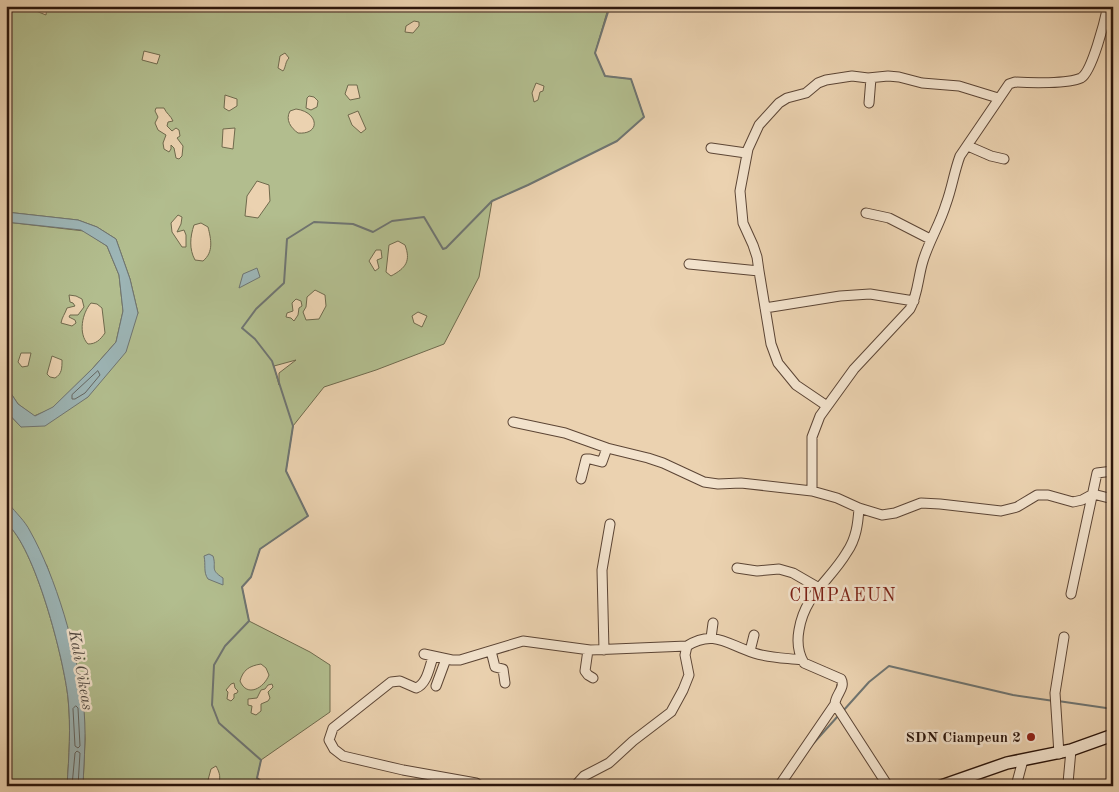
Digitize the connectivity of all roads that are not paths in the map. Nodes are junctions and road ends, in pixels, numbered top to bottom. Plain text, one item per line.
1 (1108, 6) edge
2 (872, 78) junction
3 (998, 98) junction
4 (869, 103) dead end
5 (968, 146) junction
6 (711, 148) dead end
7 (746, 154) junction
8 (1004, 159) dead end
9 (866, 213) dead end
10 (930, 239) junction
11 (688, 264) dead end
12 (759, 271) junction
13 (914, 301) junction
14 (765, 308) junction
15 (827, 406) junction
16 (513, 422) dead end
17 (607, 448) junction
18 (1113, 471) edge
19 (581, 479) dead end
20 (812, 491) junction
21 (1093, 494) junction
22 (1113, 498) edge
23 (859, 508) junction
24 (610, 524) dead end
25 (736, 568) dead end
26 (819, 588) junction
27 (1072, 594) dead end
28 (713, 622) dead end
29 (754, 635) dead end
30 (1064, 637) dead end
31 (711, 638) junction
32 (687, 646) junction
33 (588, 650) junction
34 (604, 650) junction
35 (491, 651) junction
36 (750, 652) junction
37 (446, 659) junction
38 (802, 660) junction
39 (593, 678) dead end
40 (505, 683) dead end
41 (436, 686) dead end
42 (838, 709) junction
43 (1113, 735) edge
44 (1071, 750) junction
45 (1059, 754) junction
46 (1023, 760) junction
47 (1068, 783) dead end
48 (481, 786) edge
49 (575, 786) edge
50 (779, 786) edge
51 (888, 786) edge
52 (941, 786) edge
53 (1016, 786) edge

1 - 3 street
2 - 3 street
2 - 4 street
2 - 7 street
3 - 5 street
5 - 8 street
5 - 10 street
6 - 7 street
7 - 12 street
9 - 10 street
10 - 13 street
11 - 12 street
12 - 14 street
13 - 14 street
13 - 15 street
14 - 15 street
15 - 20 street
16 - 17 street
17 - 19 street
17 - 20 street
18 - 21 street
20 - 23 street
21 - 22 street
21 - 23 street
21 - 27 street
23 - 26 street
24 - 34 street
25 - 26 street
26 - 38 street
28 - 31 street
29 - 36 street
30 - 45 street
31 - 32 street
31 - 36 street
32 - 34 street
32 - 49 street
33 - 34 street
33 - 35 street
33 - 39 street
35 - 37 street
35 - 40 street
36 - 38 street
37 - 41 street
37 - 48 street
38 - 42 street
42 - 50 street
42 - 51 street
43 - 44 main road
44 - 45 main road
44 - 47 street
45 - 46 main road
46 - 52 main road
46 - 53 street

